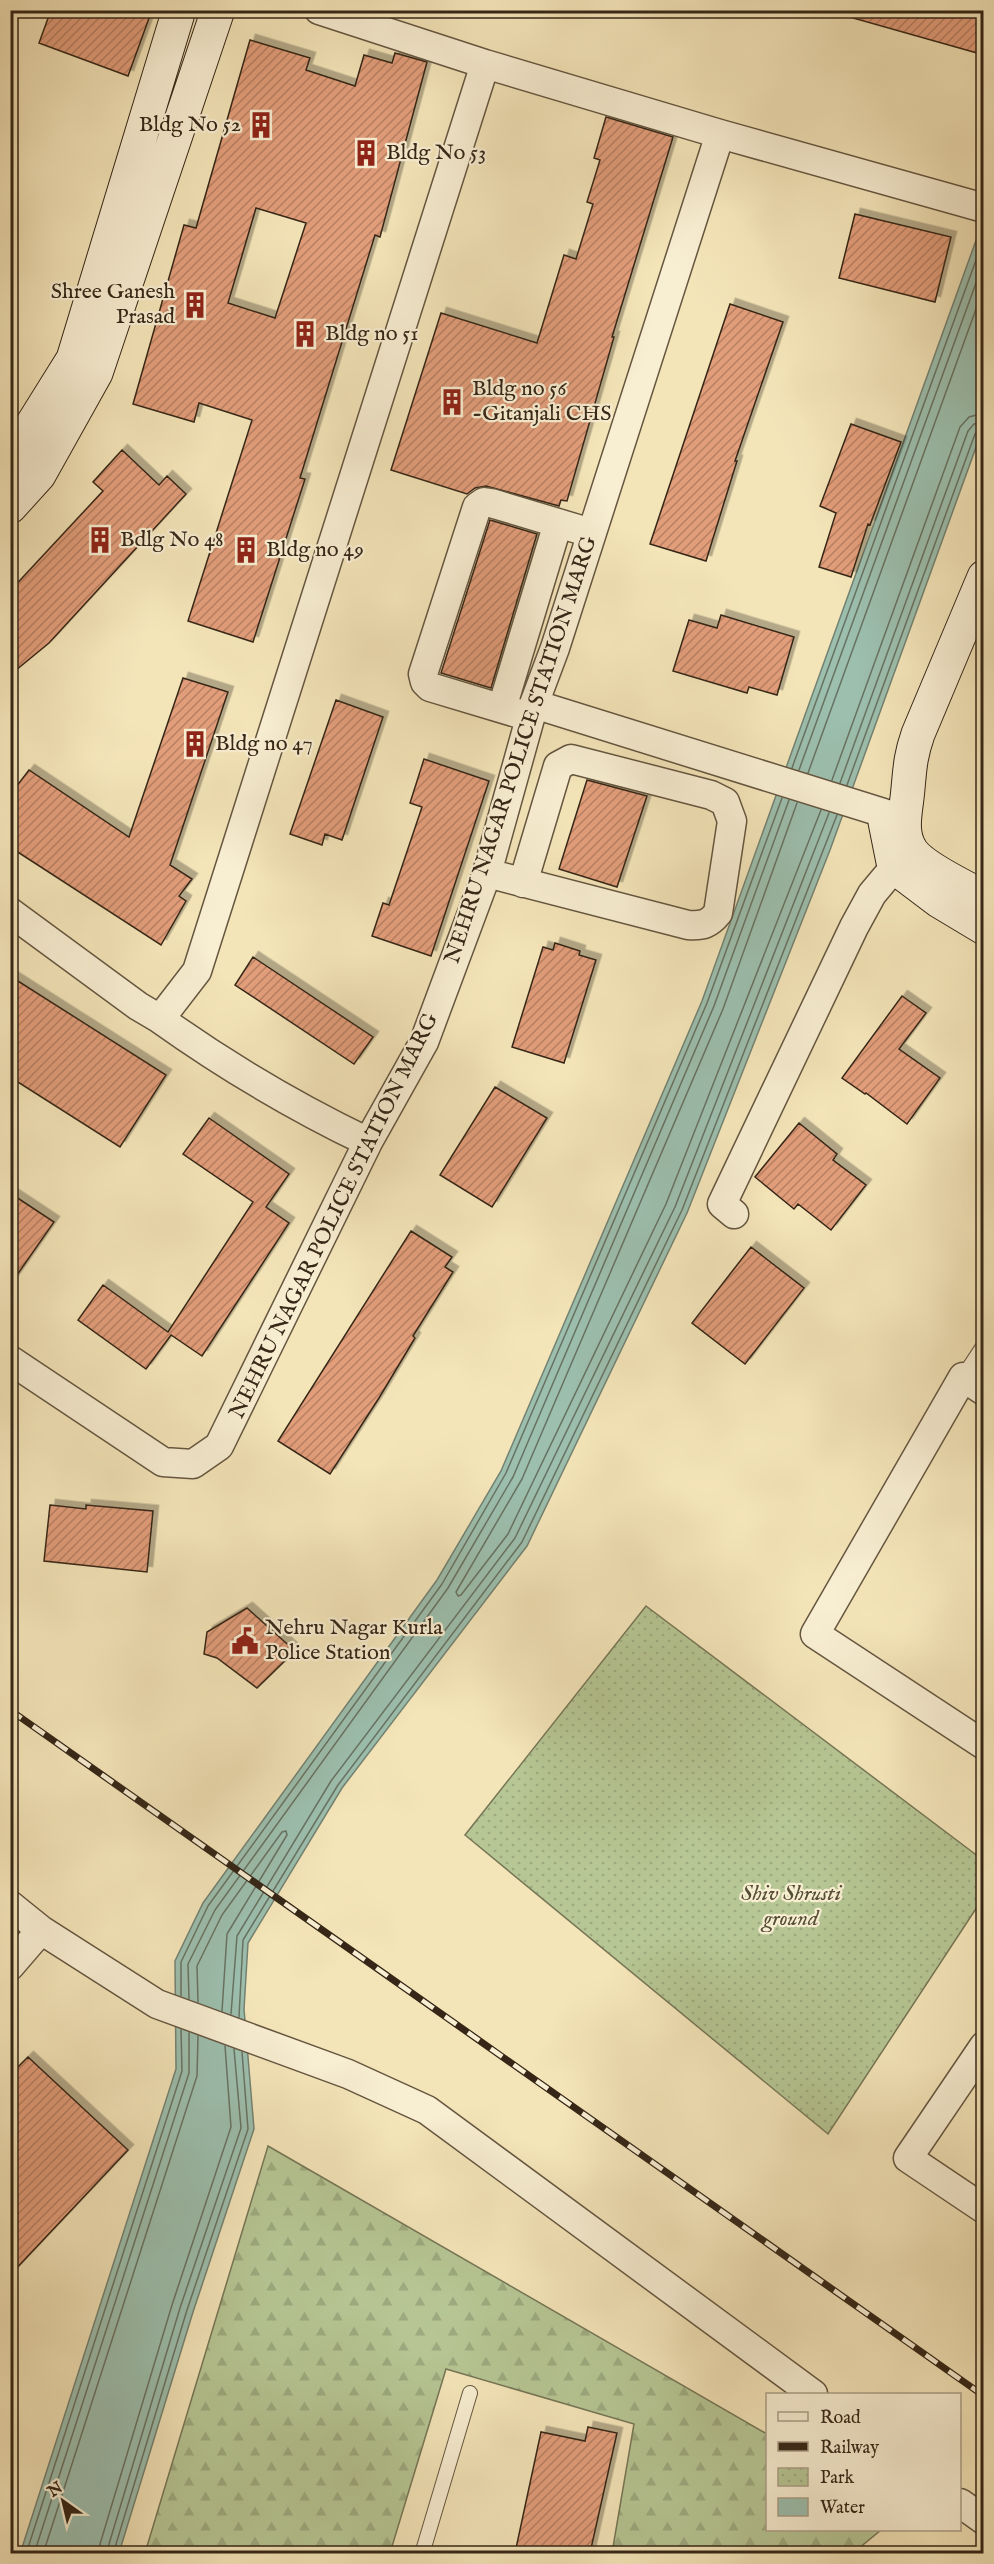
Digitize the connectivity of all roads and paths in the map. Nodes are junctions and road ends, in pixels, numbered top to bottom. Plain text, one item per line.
1 (179, 10) edge
2 (218, 10) edge
3 (319, 10) edge
4 (485, 64) junction
5 (720, 134) junction
6 (984, 208) edge
7 (10, 459) edge
8 (10, 507) edge
9 (558, 523) junction
10 (591, 533) junction
11 (984, 577) edge
12 (502, 708) junction
13 (532, 710) junction
14 (669, 747) junction
15 (723, 762) junction
16 (657, 781) junction
17 (711, 795) junction
18 (897, 837) junction
19 (487, 873) junction
20 (523, 883) junction
21 (984, 897) edge
22 (10, 912) edge
23 (984, 927) edge
24 (160, 1019) junction
25 (368, 1142) junction
26 (734, 1214) dead end
27 (984, 1345) edge
28 (10, 1360) edge
29 (973, 1384) edge
30 (984, 1745) edge
31 (10, 1905) edge
32 (41, 1930) junction
33 (10, 1966) edge
34 (984, 2046) edge
35 (984, 2209) edge
36 (470, 2393) dead end
37 (812, 2393) edge
38 (961, 2504) edge
39 (984, 2520) edge
40 (422, 2553) edge

1 - 7 street
2 - 8 street
3 - 4 street
4 - 5 street
4 - 24 street
5 - 6 street
5 - 10 street, NEHRU NAGAR POLICE STATION MARG
9 - 10 street
9 - 12 street
9 - 12 street
10 - 13 street, NEHRU NAGAR POLICE STATION MARG
11 - 18 street
12 - 13 street
13 - 14 street
13 - 19 street, NEHRU NAGAR POLICE STATION MARG
14 - 15 street
14 - 16 street
15 - 17 street
15 - 18 street
16 - 17 street
16 - 20 street
17 - 20 street
18 - 21 street
18 - 23 street
18 - 26 street
19 - 20 street
19 - 25 street, NEHRU NAGAR POLICE STATION MARG
22 - 24 street
24 - 25 street
25 - 28 street, NEHRU NAGAR POLICE STATION MARG
27 - 29 lane
29 - 30 street
31 - 32 street
32 - 33 street
32 - 37 street
34 - 35 street
36 - 40 lane
38 - 39 street

